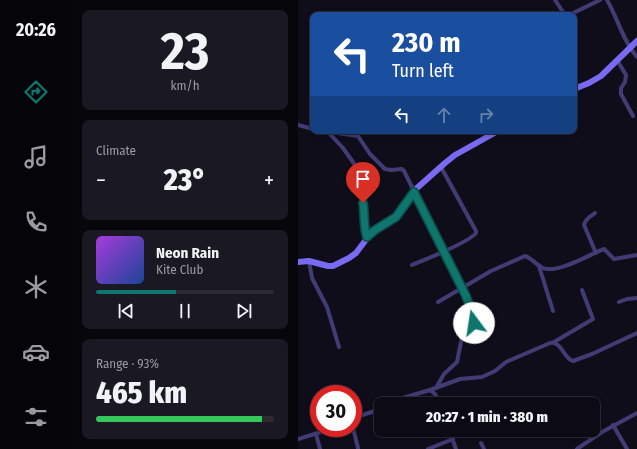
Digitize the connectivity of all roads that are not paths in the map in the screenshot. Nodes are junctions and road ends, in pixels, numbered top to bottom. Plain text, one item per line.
1 (600, 0) edge
2 (607, 0) edge
3 (557, 1) edge
4 (563, 12) edge
5 (574, 12) edge
6 (637, 42) edge
7 (629, 48) junction
8 (637, 57) edge
9 (617, 60) junction
10 (577, 87) edge
11 (633, 116) dead end
12 (298, 125) edge
13 (310, 128) edge
14 (328, 134) edge
15 (345, 134) edge
16 (493, 134) edge
17 (441, 167) junction
18 (414, 192) junction
19 (595, 213) dead end
20 (367, 237) junction
21 (444, 251) junction
22 (596, 253) junction
23 (637, 255) edge
24 (309, 260) junction
25 (298, 262) edge
26 (412, 265) dead end
27 (539, 266) junction
28 (462, 288) junction
29 (582, 290) dead end
30 (637, 298) edge
31 (438, 302) dead end
32 (619, 302) dead end
33 (552, 311) dead end
34 (637, 333) edge
35 (554, 342) junction
36 (339, 347) dead end
37 (436, 388) junction
38 (430, 390) junction
39 (406, 397) edge
40 (436, 397) edge
41 (374, 411) edge
42 (637, 413) edge
43 (362, 415) edge
44 (614, 426) junction
45 (310, 436) edge
46 (317, 437) edge
47 (355, 437) edge
48 (298, 439) edge
49 (453, 439) joint
50 (481, 443) dead end
51 (358, 448) edge
52 (320, 449) edge
53 (428, 449) edge
54 (456, 449) edge
55 (484, 449) edge
56 (577, 449) edge
57 (627, 449) edge

1 - 5 street
2 - 7 street
3 - 4 street
6 - 7 street
7 - 8 street
7 - 9 street
9 - 10 street
9 - 11 street
12 - 13 street
14 - 20 street
15 - 18 street
16 - 17 street
17 - 18 street
17 - 21 street
18 - 20 street
18 - 21 street
19 - 22 street
20 - 24 street
21 - 26 street
21 - 28 street
22 - 23 street
22 - 27 street
24 - 25 street
24 - 36 street
27 - 28 street
27 - 33 street
28 - 31 street
28 - 37 street
29 - 35 street
30 - 32 street
34 - 35 street
35 - 37 street
37 - 38 street
38 - 39 street
38 - 40 street
41 - 43 street
42 - 44 street
44 - 56 street
44 - 57 street
45 - 48 street
46 - 52 street
47 - 51 street
49 - 53 street
49 - 54 street
50 - 55 street

